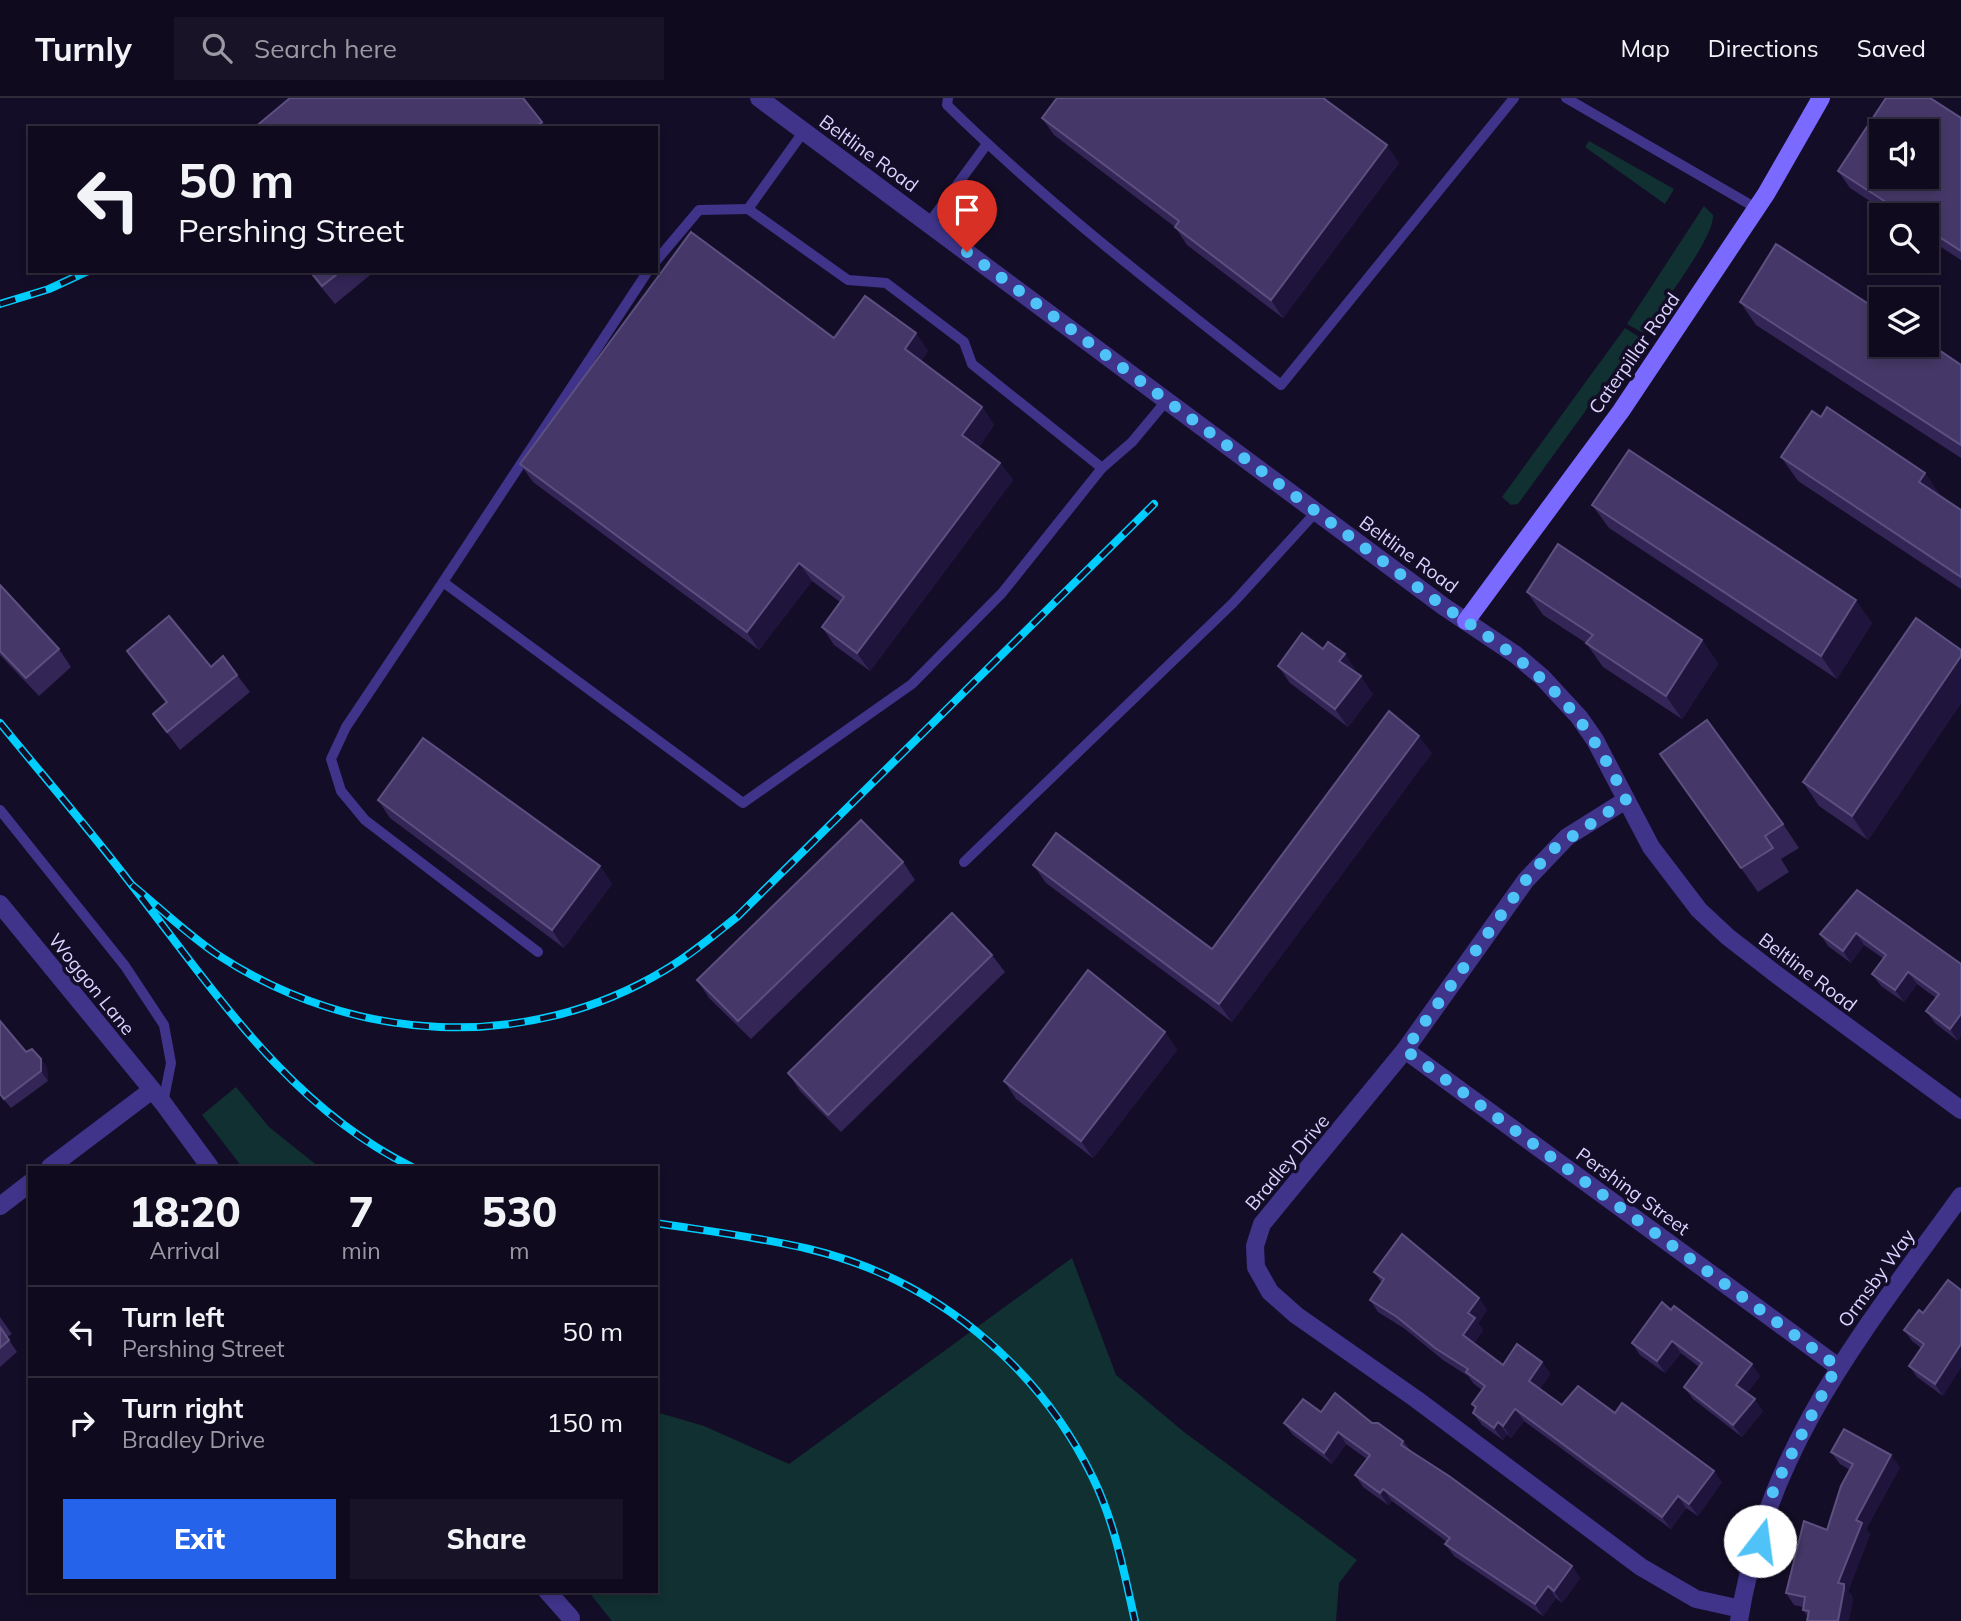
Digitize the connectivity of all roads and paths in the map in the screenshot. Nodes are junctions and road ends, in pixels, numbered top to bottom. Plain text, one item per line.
1 (761, 98) edge
2 (948, 98) edge
3 (1514, 98) edge
4 (1566, 98) edge
5 (1821, 98) edge
6 (804, 131) junction
7 (986, 144) junction
8 (1756, 208) junction
9 (748, 209) junction
10 (929, 223) junction
11 (658, 259) edge
12 (647, 273) edge
13 (1167, 400) junction
14 (1101, 468) junction
15 (1316, 512) junction
16 (443, 582) junction
17 (1466, 621) junction
18 (1626, 800) junction
19 (0, 810) edge
20 (964, 862) dead end
21 (0, 904) edge
22 (538, 952) dead end
23 (1405, 1050) junction
24 (157, 1096) junction
25 (1961, 1110) edge
26 (52, 1166) edge
27 (209, 1166) edge
28 (28, 1185) edge
29 (1961, 1196) edge
30 (0, 1206) edge
31 (1837, 1366) junction
32 (549, 1593) edge
33 (1740, 1615) edge
34 (571, 1618) dead end

1 - 6 street, Beltline Road
2 - 7 lane
3 - 7 lane
4 - 8 lane
5 - 8 street, Caterpillar Road
6 - 9 lane
6 - 10 street, Beltline Road
7 - 10 lane
8 - 17 street, Caterpillar Road
9 - 11 lane
9 - 14 lane
10 - 13 street, Beltline Road
12 - 16 lane
13 - 14 lane
13 - 15 street, Beltline Road
14 - 16 lane
15 - 17 street, Beltline Road
15 - 20 lane
16 - 22 lane
17 - 18 street, Beltline Road
18 - 23 street, Bradley Drive
18 - 25 street, Beltline Road
19 - 24 lane
21 - 24 street, Woggon Lane
23 - 31 street, Pershing Street
23 - 33 street, Bradley Drive
24 - 26 street
24 - 27 street, Woggon Lane
28 - 30 street
29 - 31 street, Ormsby Way
31 - 33 street, Ormsby Way
32 - 34 street

